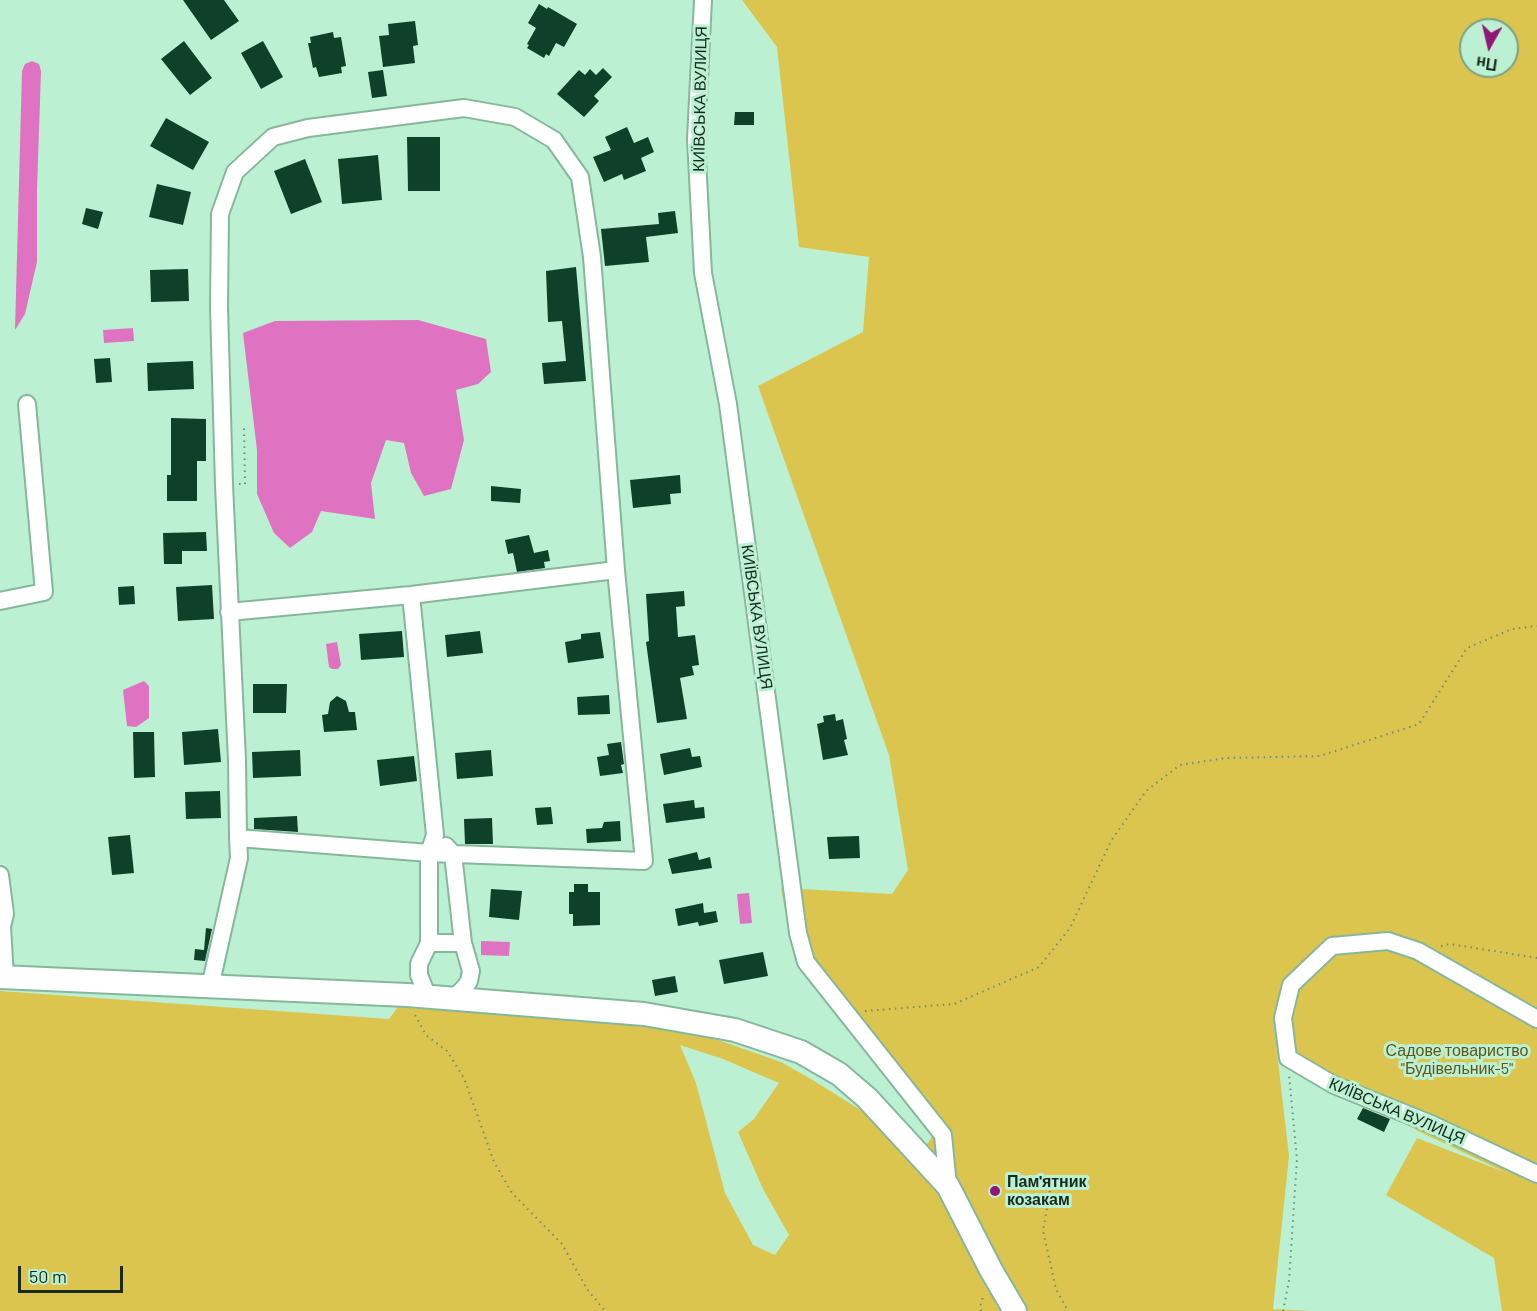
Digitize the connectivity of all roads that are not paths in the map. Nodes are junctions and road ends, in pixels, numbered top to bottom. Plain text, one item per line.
1 (703, 0) edge
2 (27, 404) dead end
3 (616, 570) junction
4 (411, 595) junction
5 (0, 601) edge
6 (229, 612) junction
7 (435, 835) junction
8 (238, 838) junction
9 (429, 852) junction
10 (453, 854) junction
11 (0, 875) edge
12 (429, 943) junction
13 (463, 943) junction
14 (2, 977) edge
15 (210, 987) junction
16 (442, 998) junction
17 (1537, 1019) edge
18 (1537, 1174) edge
19 (948, 1186) junction
20 (1015, 1311) edge

1 - 19 street, КИЇВСЬКА ВУЛИЦЯ
2 - 5 street
3 - 4 street
3 - 6 street
3 - 10 street
4 - 6 street
4 - 7 street
6 - 8 street
7 - 9 street
7 - 10 street
8 - 9 street
8 - 15 street
9 - 10 street
9 - 12 street
10 - 13 street
11 - 14 street
12 - 13 street
12 - 16 street
13 - 16 street
14 - 15 main road
15 - 16 main road
16 - 19 main road
17 - 18 street, КИЇВСЬКА ВУЛИЦЯ
19 - 20 main road

